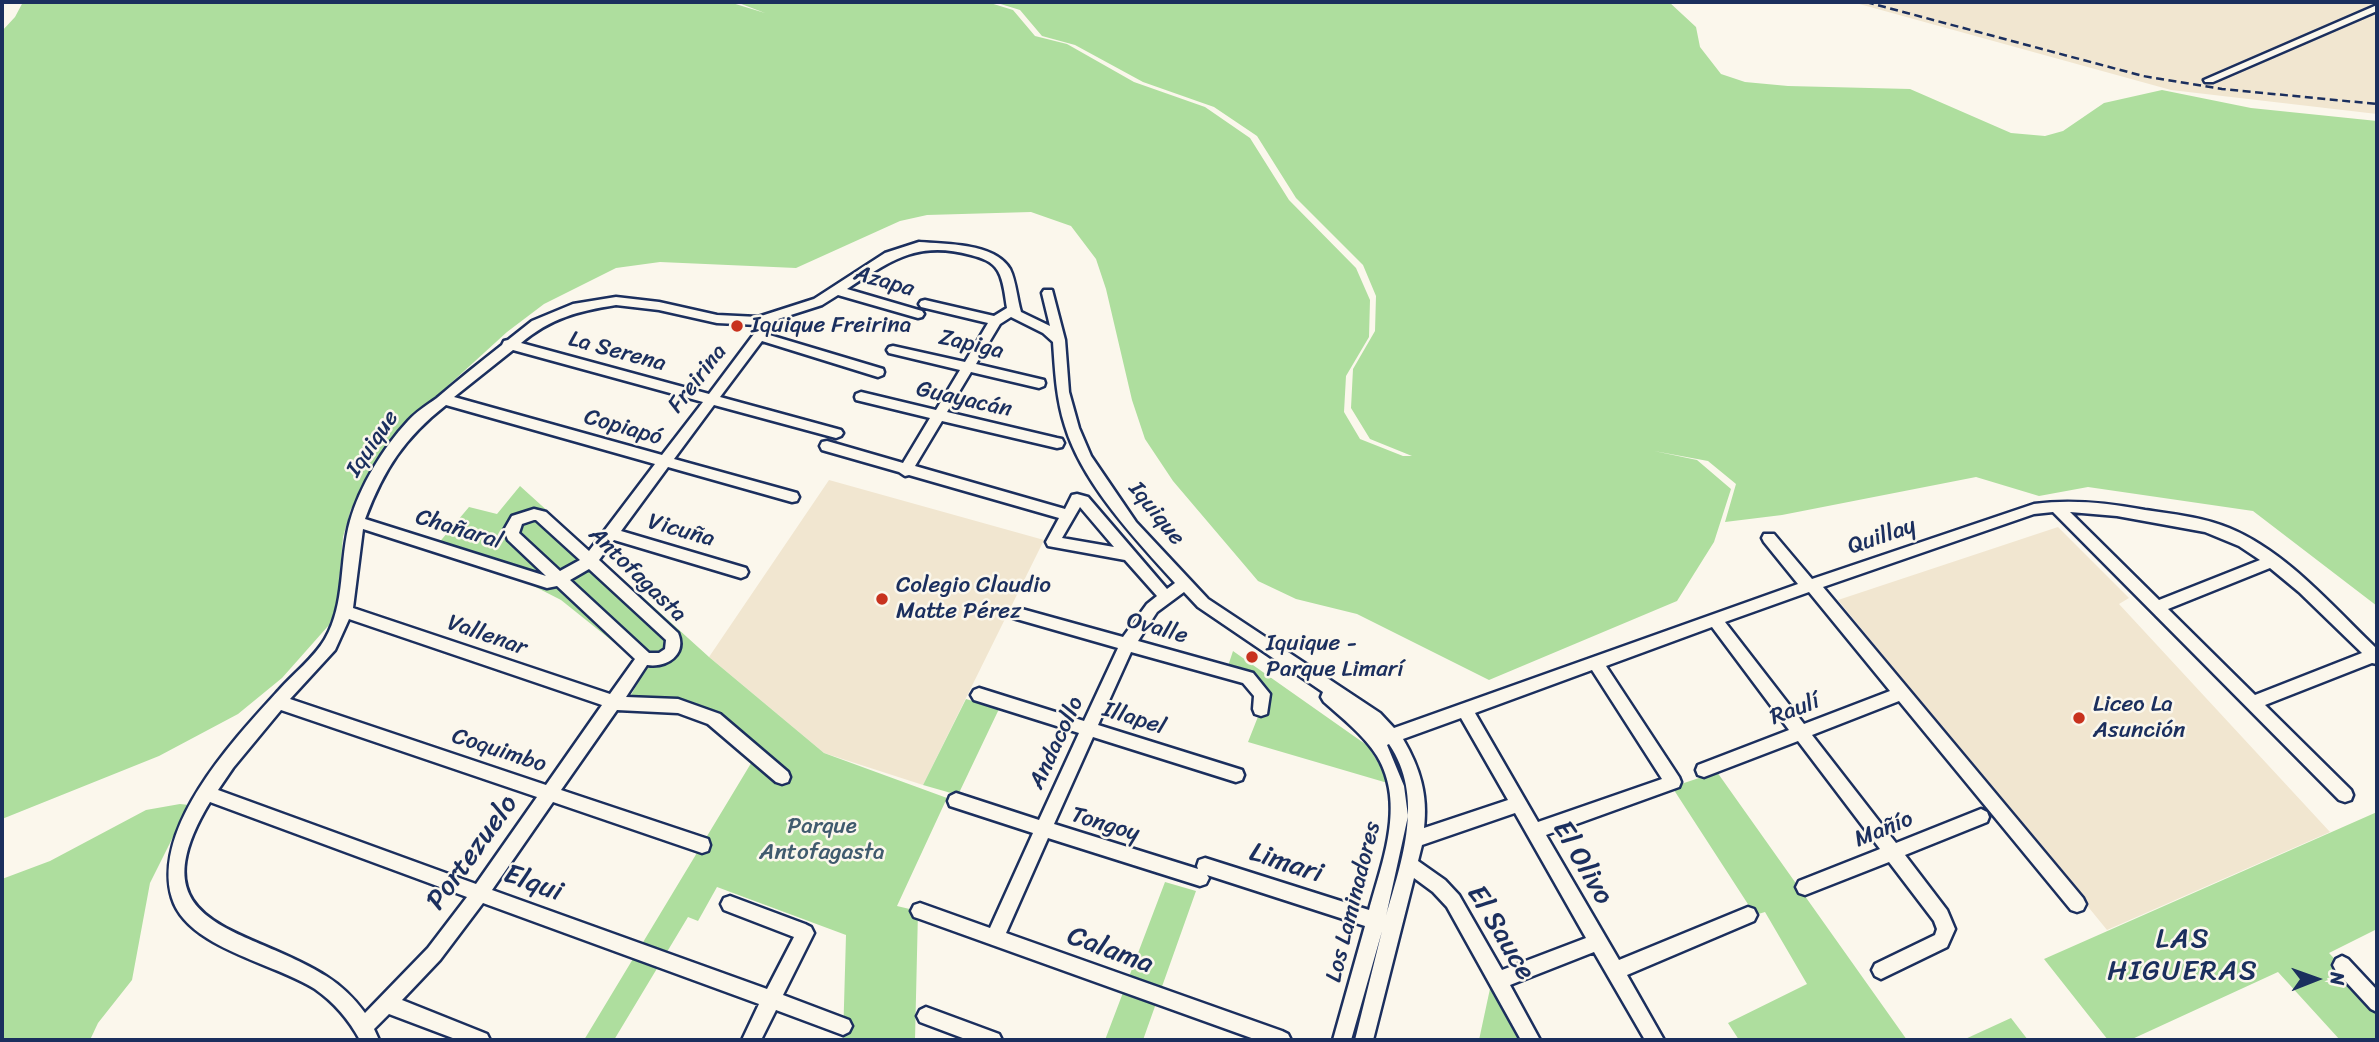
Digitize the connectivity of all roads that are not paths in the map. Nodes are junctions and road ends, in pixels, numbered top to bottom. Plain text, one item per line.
1 (2377, 8) edge
2 (2209, 80) dead end
3 (837, 290) junction
4 (1048, 293) dead end
5 (1013, 310) junction
6 (767, 319) junction
7 (996, 321) junction
8 (759, 337) junction
9 (1059, 340) junction
10 (508, 344) junction
11 (893, 350) dead end
12 (968, 366) junction
13 (878, 372) dead end
14 (1039, 383) dead end
15 (861, 397) dead end
16 (443, 399) junction
17 (711, 400) junction
18 (938, 415) junction
19 (836, 433) dead end
20 (1057, 443) dead end
21 (827, 446) dead end
22 (663, 461) junction
23 (905, 471) junction
24 (792, 497) dead end
25 (2055, 506) junction
26 (1068, 515) junction
27 (357, 523) junction
28 (609, 533) junction
29 (1769, 538) dead end
30 (1130, 555) junction
31 (590, 561) junction
32 (2273, 561) junction
33 (741, 572) dead end
34 (553, 580) junction
35 (1183, 585) junction
36 (1811, 586) junction
37 (1165, 596) junction
38 (2157, 607) junction
39 (345, 611) junction
40 (1018, 614) dead end
41 (1715, 620) junction
42 (1127, 644) junction
43 (2376, 656) edge
44 (644, 659) junction
45 (1596, 663) junction
46 (1293, 667) junction
47 (1902, 693) junction
48 (979, 695) dead end
49 (280, 703) junction
50 (615, 703) junction
51 (2253, 703) junction
52 (1261, 709) dead end
53 (1465, 711) junction
54 (1089, 729) junction
55 (1802, 732) junction
56 (1393, 736) junction
57 (1376, 742) junction
58 (1704, 770) dead end
59 (1236, 775) dead end
60 (782, 777) dead end
61 (206, 793) junction
62 (551, 793) junction
63 (2345, 795) dead end
64 (956, 801) dead end
65 (1518, 804) junction
66 (1981, 817) dead end
67 (1042, 830) junction
68 (1534, 831) junction
69 (1415, 839) junction
70 (702, 845) dead end
71 (1894, 852) junction
72 (1409, 865) junction
73 (1202, 872) joint
74 (1805, 887) dead end
75 (480, 893) junction
76 (730, 904) dead end
77 (2077, 904) dead end
78 (920, 911) dead end
79 (1748, 915) dead end
80 (1374, 920) junction
81 (1392, 926) junction
82 (995, 937) junction
83 (1598, 942) junction
84 (2342, 965) dead end
85 (1881, 970) dead end
86 (1615, 971) junction
87 (1499, 980) junction
88 (773, 999) junction
89 (2377, 1003) edge
90 (388, 1004) junction
91 (926, 1016) dead end
92 (843, 1026) dead end
93 (367, 1034) edge
94 (481, 1040) edge
95 (751, 1040) edge
96 (993, 1040) edge
97 (1282, 1040) edge
98 (1342, 1040) edge
99 (1364, 1040) edge
100 (1531, 1040) edge
101 (1655, 1040) edge

1 - 2 street
3 - 5 street, Iquique
3 - 6 street, Iquique
3 - 7 street, Azapa
4 - 9 street, Iquique
5 - 7 street
5 - 9 street
6 - 8 street, Freirina
6 - 10 street, Iquique
7 - 12 street
8 - 13 street
8 - 17 street, Freirina
9 - 35 street, Iquique
10 - 16 street, Iquique
10 - 17 street, La Serena
11 - 12 street, Zapiga
12 - 14 street, Zapiga
12 - 18 street
15 - 18 street, Guayacán
16 - 22 street, Copiapó
16 - 27 street, Iquique
17 - 19 street, La Serena
17 - 22 street, Freirina
18 - 20 street, Guayacán
18 - 23 street
21 - 23 street
22 - 24 street, Copiapó
22 - 28 street, Freirina
23 - 26 street
25 - 32 street, Quillay
25 - 36 street, Quillay
25 - 38 street
26 - 30 street
26 - 30 street
27 - 34 street, Chañaral
27 - 39 street, Iquique
28 - 31 street, Freirina
28 - 33 street, Vicuña
29 - 36 street
30 - 37 street
31 - 34 street, Freirina
31 - 34 street, Antofagasta
31 - 44 street, Antofagasta
32 - 38 street
32 - 43 street, Quillay
34 - 44 street, Antofagasta
35 - 37 street, Andacollo
35 - 46 street, Iquique
36 - 41 street, Quillay
36 - 47 street
37 - 42 street, Andacollo
38 - 51 street
39 - 49 street, Iquique
39 - 50 street, Vallenar
40 - 42 street, Ovalle
41 - 45 street, Quillay
41 - 55 street
42 - 52 street, Ovalle
42 - 54 street, Andacollo
43 - 51 street
44 - 50 street, Portezuelo
45 - 53 street, Quillay
45 - 68 street
46 - 56 street, Los Laminadores
46 - 57 street, Los Laminadores
47 - 55 street, Raulí
47 - 77 street
48 - 54 street, Illapel
49 - 61 street, Iquique
49 - 62 street, Coquimbo
50 - 60 street
50 - 62 street, Portezuelo
51 - 63 street
53 - 56 street, Quillay
53 - 65 street, El Olivo
54 - 59 street, Illapel
54 - 67 street, Andacollo
55 - 58 street, Raulí
55 - 71 street
56 - 57 street, Quillay
56 - 69 street, Los Laminadores
57 - 80 street, Los Laminadores
61 - 75 street, Elqui
61 - 93 street, Iquique
62 - 70 street, Coquimbo
62 - 75 street, Portezuelo
64 - 67 street, Tongoy
65 - 68 street, El Olivo
65 - 69 street
66 - 71 street, Mañío
67 - 73 street, Tongoy
67 - 82 street, Andacollo
68 - 83 street, El Olivo
69 - 72 street, Los Laminadores
71 - 74 street, Mañío
71 - 85 street
72 - 81 street, Los Laminadores
72 - 87 street, El Sauce
73 - 80 street, Limari
75 - 88 street, Elqui
75 - 90 street, Portezuelo
76 - 88 street
78 - 82 street, Calama
79 - 86 street
80 - 81 street, Limari
80 - 98 street, Los Laminadores
81 - 99 street, Los Laminadores
82 - 97 street, Calama
83 - 86 street, El Olivo
83 - 87 street
84 - 89 street
86 - 101 street, El Olivo
87 - 100 street, El Sauce
88 - 92 street, Elqui
88 - 95 street
90 - 93 street, Portezuelo
90 - 94 street
91 - 96 street

